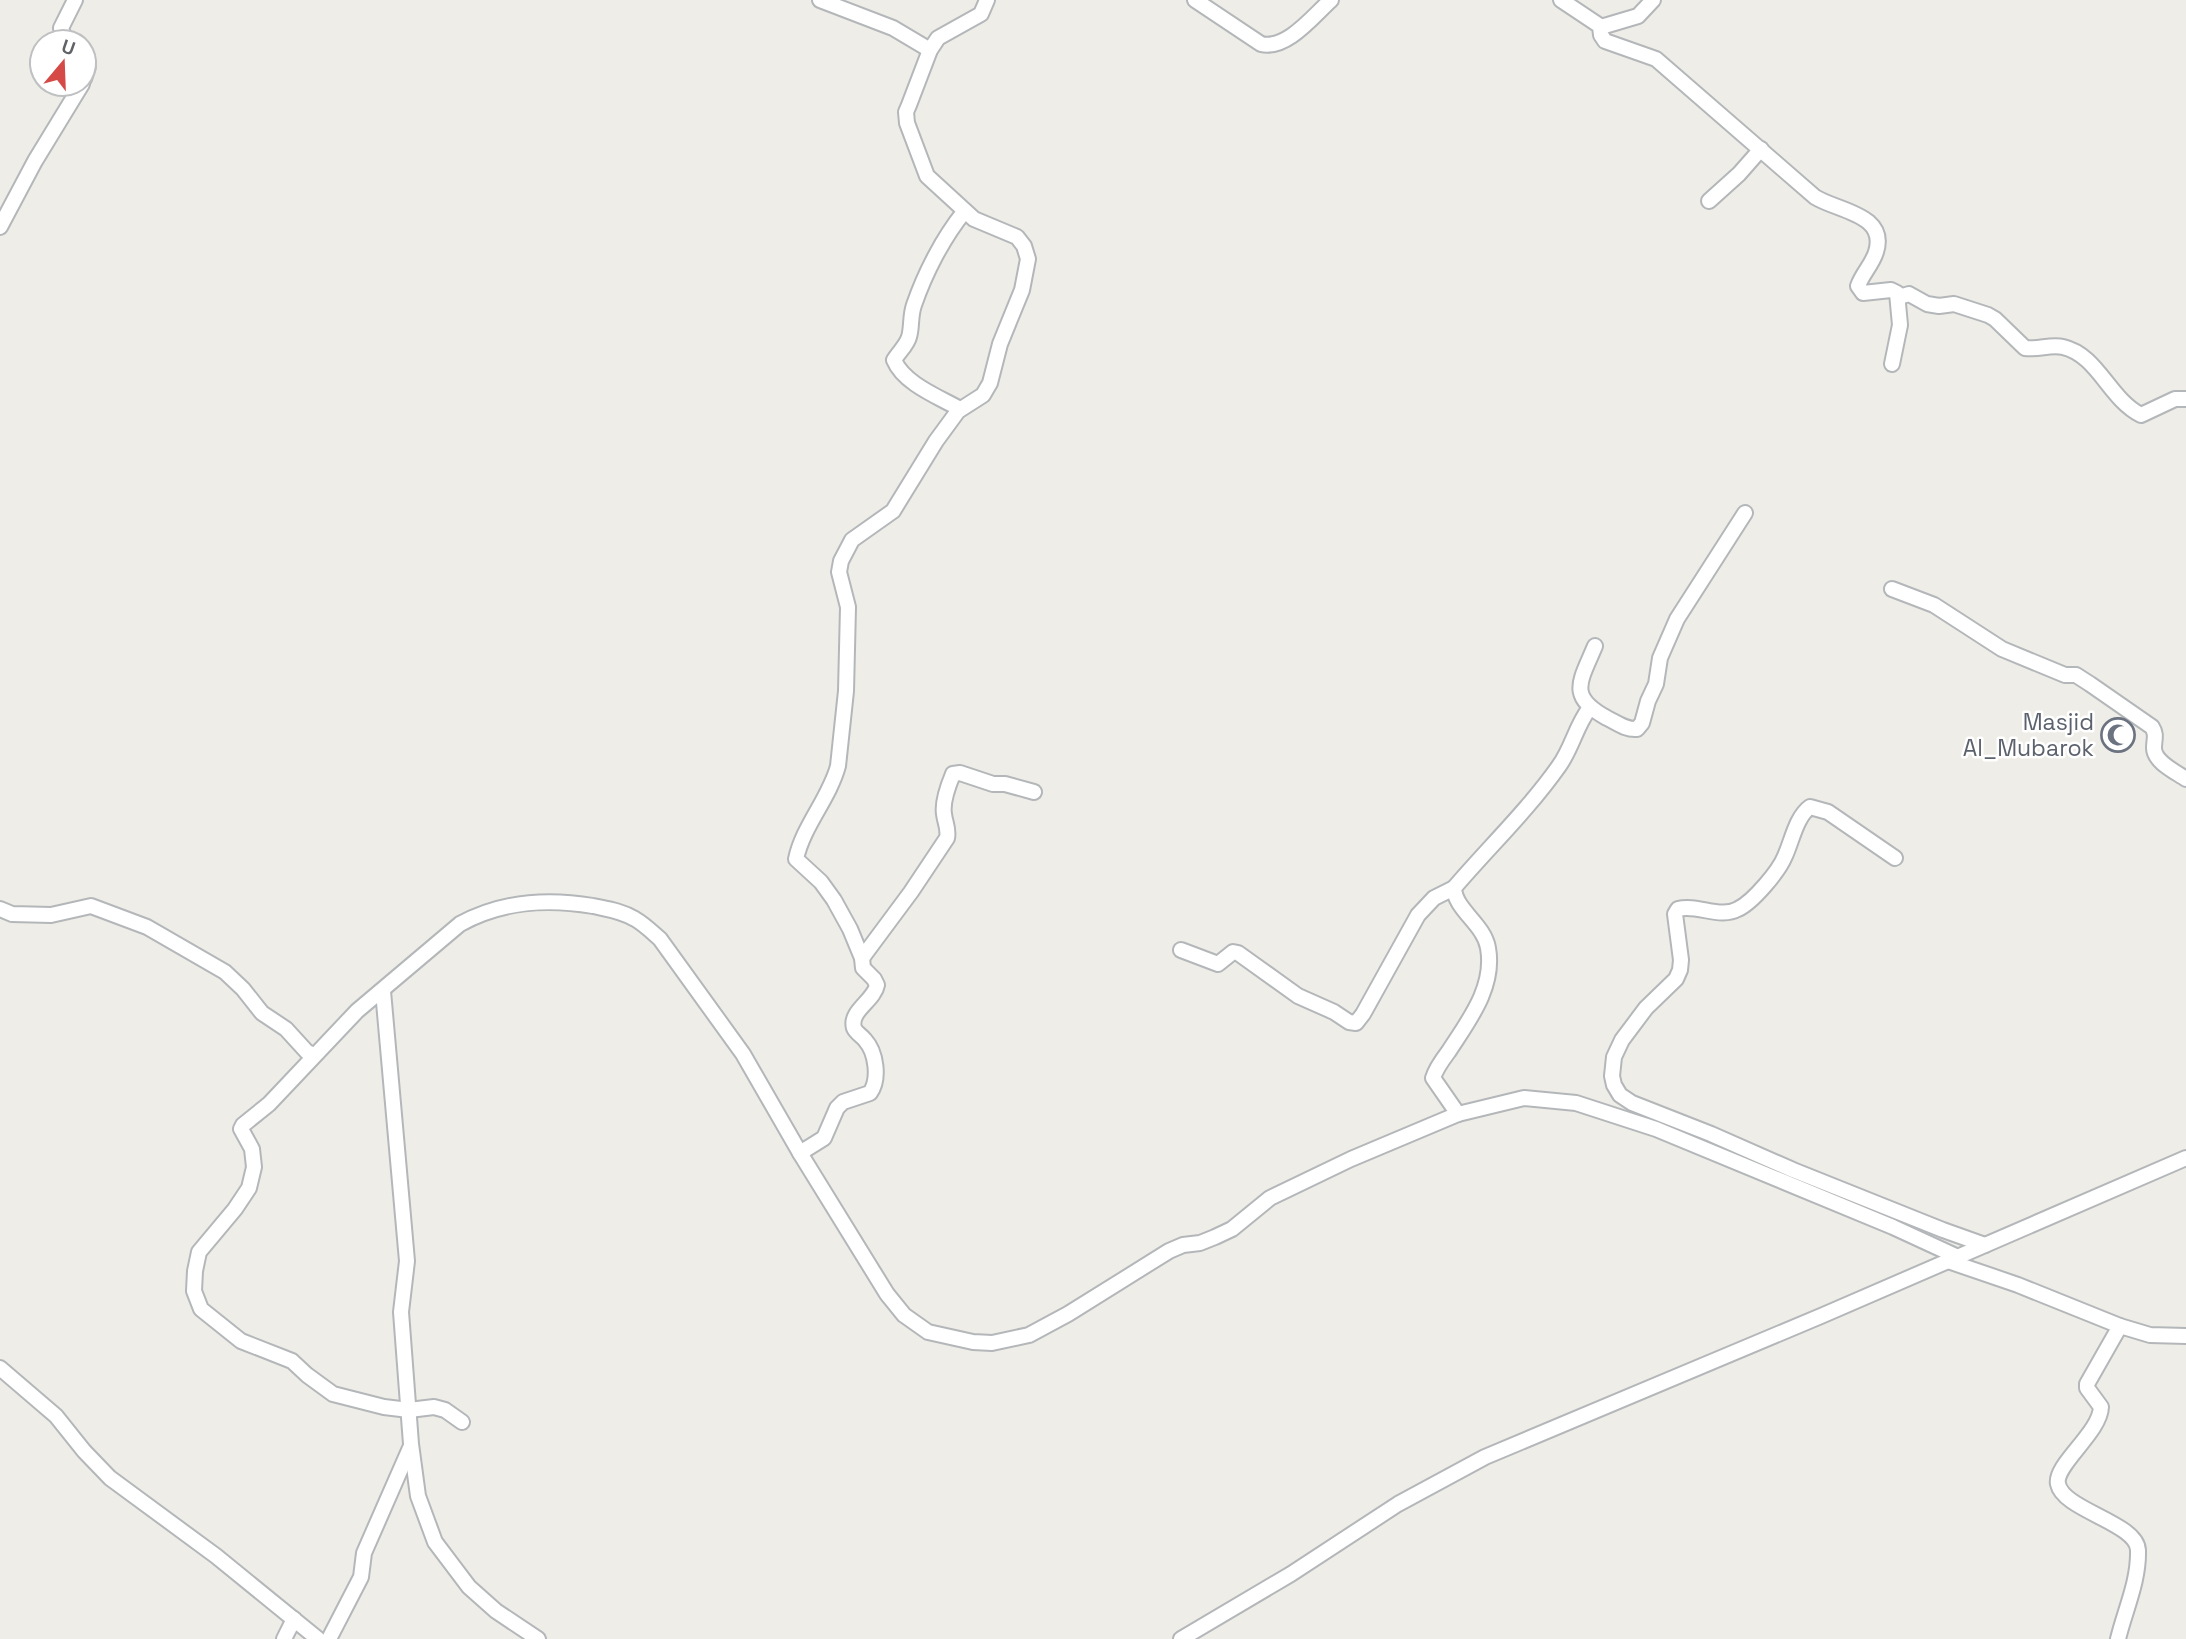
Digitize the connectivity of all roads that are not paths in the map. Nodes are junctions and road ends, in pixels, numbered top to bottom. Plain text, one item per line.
1 (75, 0) edge
2 (820, 0) edge
3 (987, 0) edge
4 (1195, 0) edge
5 (1331, 0) edge
6 (1561, 0) edge
7 (1653, 0) edge
8 (1601, 27) junction
9 (61, 28) edge
10 (930, 50) junction
11 (73, 98) edge
12 (1762, 149) junction
13 (1709, 201) dead end
14 (964, 212) junction
15 (0, 227) edge
16 (1899, 297) junction
17 (1892, 364) dead end
18 (2186, 399) edge
19 (960, 409) junction
20 (1745, 513) dead end
21 (1892, 589) dead end
22 (1595, 646) dead end
23 (1589, 709) junction
24 (2186, 779) edge
25 (1034, 792) dead end
26 (1895, 858) dead end
27 (1454, 888) junction
28 (0, 909) edge
29 (1181, 950) dead end
30 (862, 958) junction
31 (383, 991) junction
32 (310, 1054) junction
33 (1457, 1112) junction
34 (806, 1149) junction
35 (2186, 1158) edge
36 (1981, 1246) junction
37 (1956, 1258) junction
38 (2120, 1326) junction
39 (2186, 1336) edge
40 (0, 1368) edge
41 (422, 1408) junction
42 (462, 1422) dead end
43 (411, 1444) junction
44 (294, 1619) junction
45 (284, 1639) edge
46 (318, 1639) edge
47 (329, 1639) edge
48 (538, 1639) edge
49 (1181, 1639) edge
50 (2118, 1639) edge

1 - 9 street
2 - 10 street
3 - 10 street
4 - 5 street
6 - 8 street
7 - 8 street
8 - 12 street
10 - 14 street
11 - 15 street
12 - 13 street
12 - 16 street
14 - 19 street
14 - 19 street
16 - 17 street
16 - 18 street
19 - 30 street
20 - 23 street
21 - 24 street
22 - 23 street
23 - 27 street
25 - 30 street
26 - 36 street
27 - 29 street
27 - 33 street
28 - 32 street
30 - 34 street
31 - 32 street
31 - 34 street
31 - 41 street
32 - 41 street
33 - 34 street
33 - 37 street
35 - 36 street
36 - 37 street
37 - 38 street
37 - 49 street
38 - 39 street
38 - 50 street
40 - 44 street
41 - 42 street
41 - 43 street
43 - 47 street
43 - 48 street
44 - 45 street
44 - 46 street

